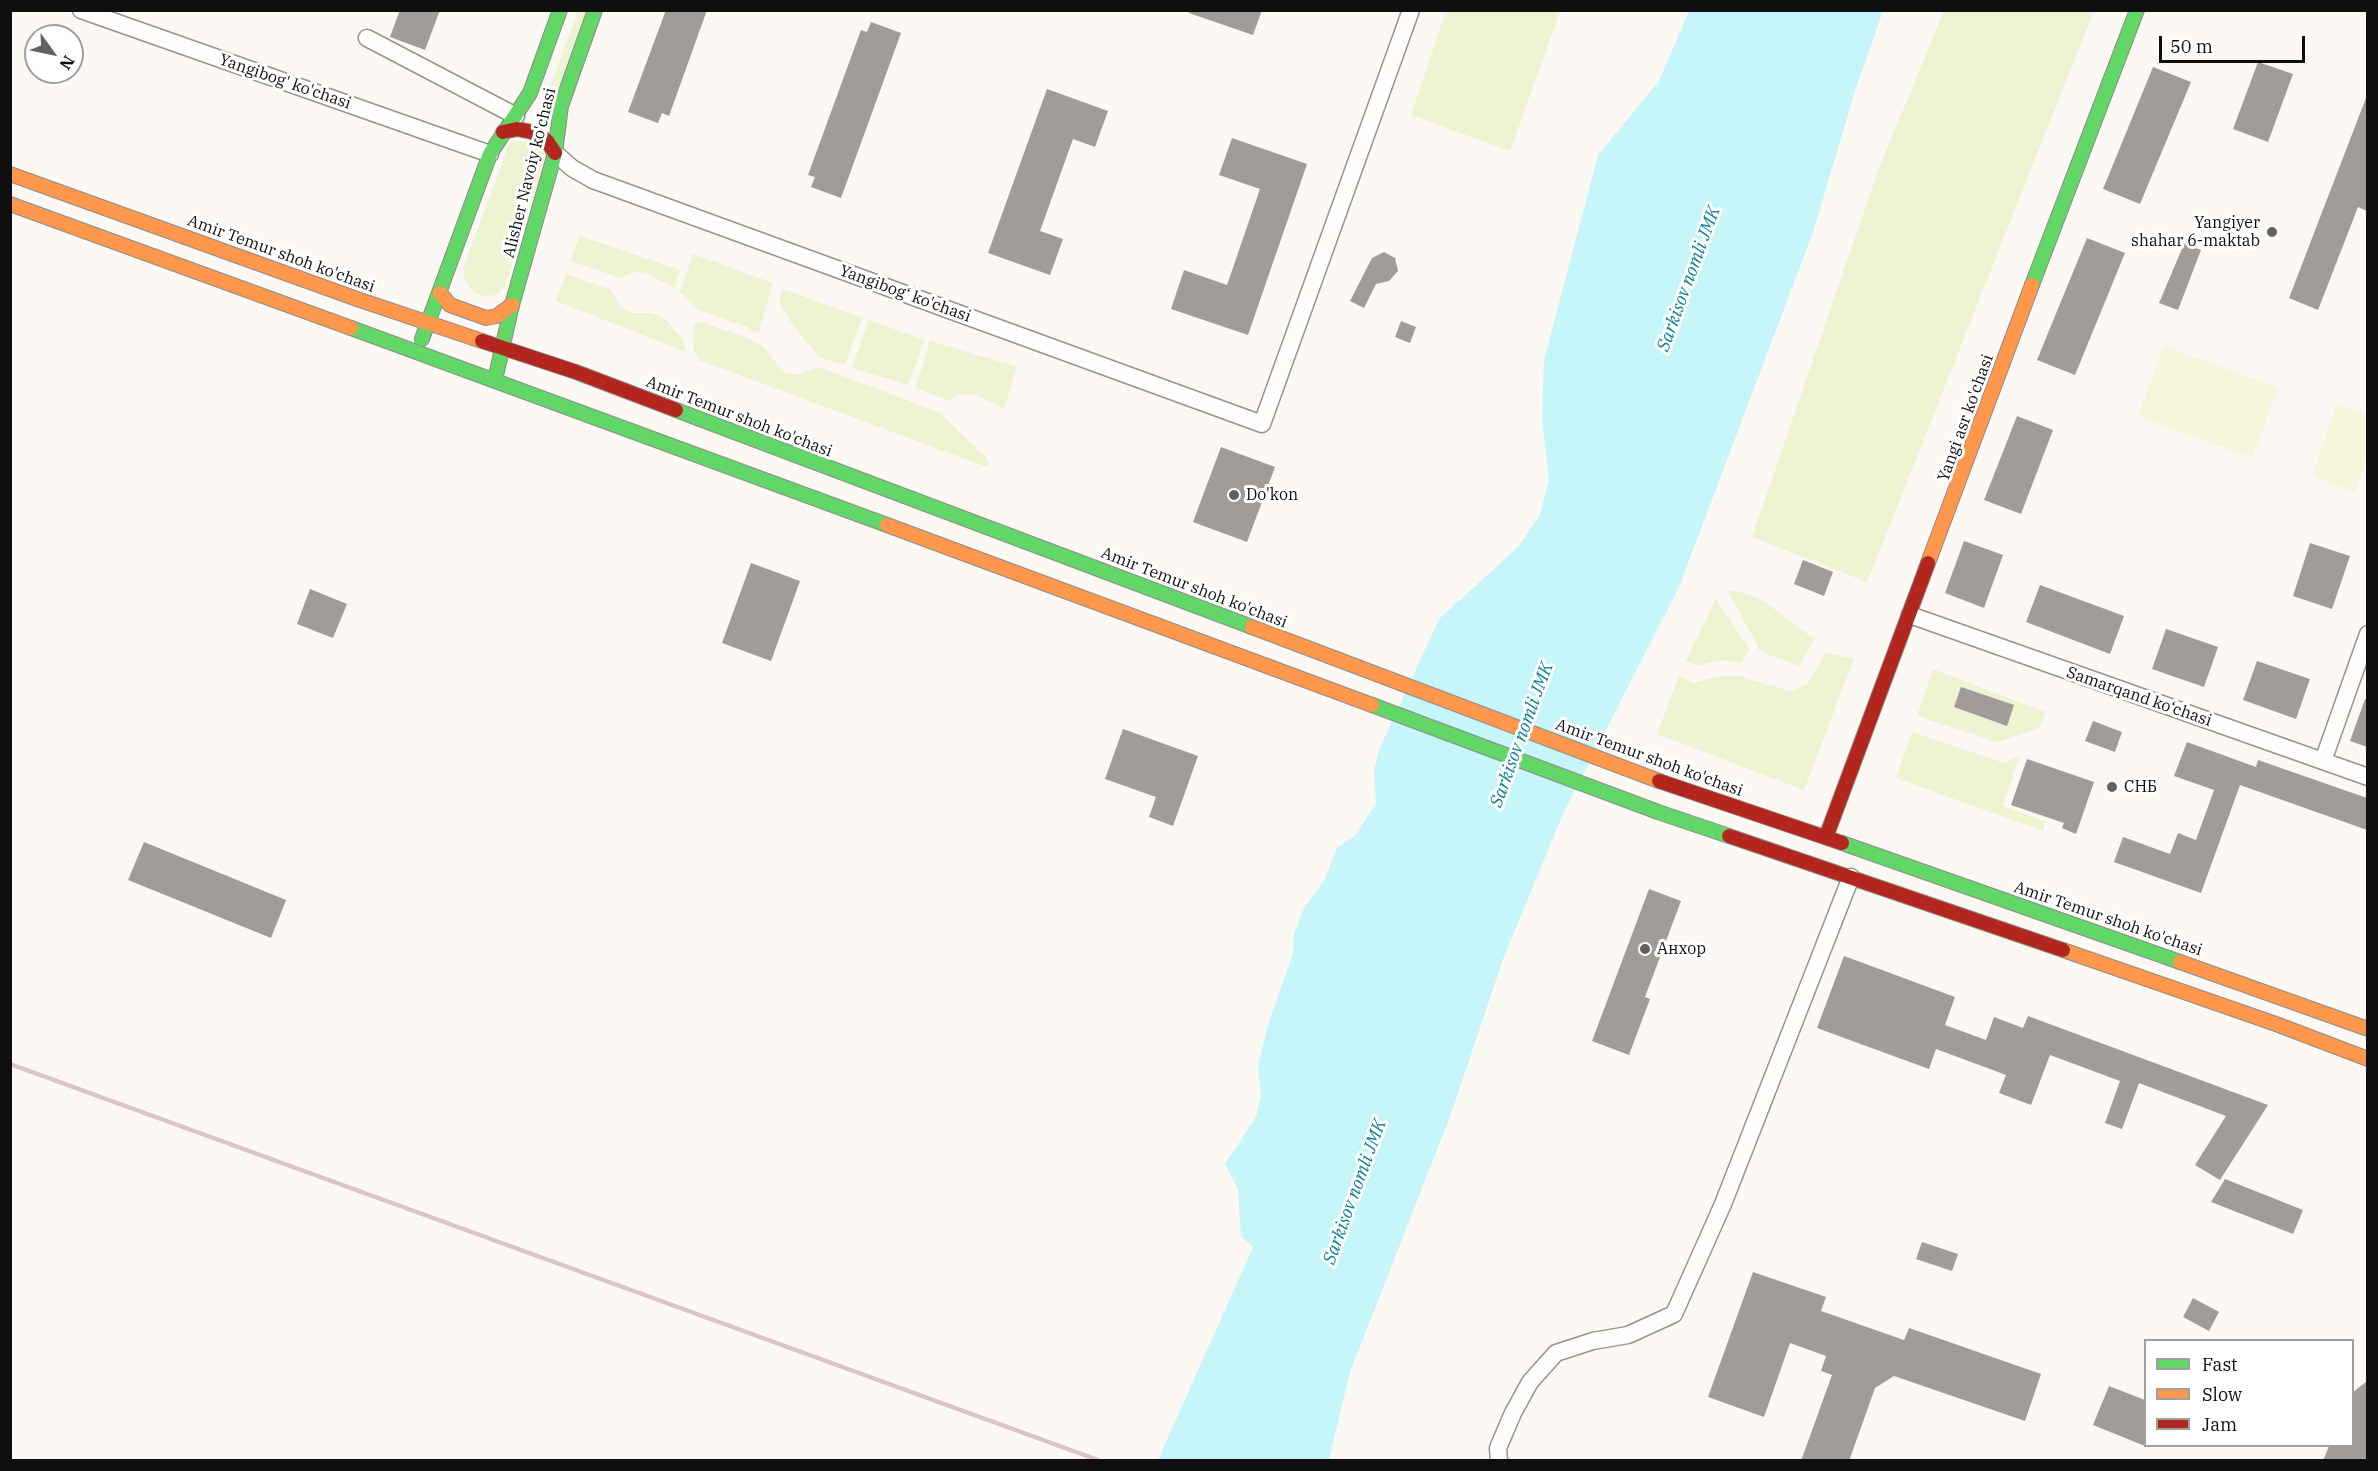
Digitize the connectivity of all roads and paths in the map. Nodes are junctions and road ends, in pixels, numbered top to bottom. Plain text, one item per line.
1 (81, 10) edge
2 (560, 10) edge
3 (596, 10) edge
4 (1412, 10) edge
5 (2137, 10) edge
6 (367, 39) dead end
7 (516, 116) junction
8 (503, 132) junction
9 (555, 153) junction
10 (490, 154) junction
11 (10, 174) edge
12 (10, 204) edge
13 (440, 293) junction
14 (513, 305) junction
15 (428, 323) junction
16 (502, 347) junction
17 (418, 352) junction
18 (495, 380) junction
19 (1910, 615) junction
20 (2367, 634) edge
21 (2323, 761) junction
22 (2367, 777) edge
23 (1826, 837) junction
24 (1851, 876) junction
25 (2367, 1029) edge
26 (2367, 1059) edge
27 (1499, 1461) edge

1 - 10 street, Yangibog' ko'chasi
2 - 7 main road, Alisher Navoiy ko'chasi
3 - 9 main road, Alisher Navoiy ko'chasi
4 - 9 street, Yangibog‘ ko'chasi
5 - 19 main road, Yangi asr ko'chasi
6 - 7 street
7 - 8 main road, Alisher Navoiy ko'chasi
8 - 9 main road
8 - 10 main road, Alisher Navoiy ko'chasi
9 - 14 main road, Alisher Navoiy ko'chasi
10 - 13 main road, Alisher Navoiy ko'chasi
11 - 15 main road, Amir Temur shoh ko'chasi
12 - 17 main road
13 - 14 main road
13 - 15 main road, Alisher Navoiy ko'chasi
14 - 16 main road, Alisher Navoiy ko'chasi
15 - 16 main road, Amir Temur shoh ko'chasi
15 - 17 main road, Alisher Navoiy ko'chasi
16 - 18 main road, Alisher Navoiy ko'chasi
16 - 23 main road, Amir Temur shoh ko'chasi
17 - 18 main road
18 - 24 main road
19 - 21 street, Samarqand ko‘chasi
19 - 23 main road, Yangi asr ko'chasi
20 - 21 street
21 - 22 street, Samarqand ko‘chasi
23 - 25 main road, Amir Temur shoh ko'chasi
24 - 26 main road
24 - 27 street

